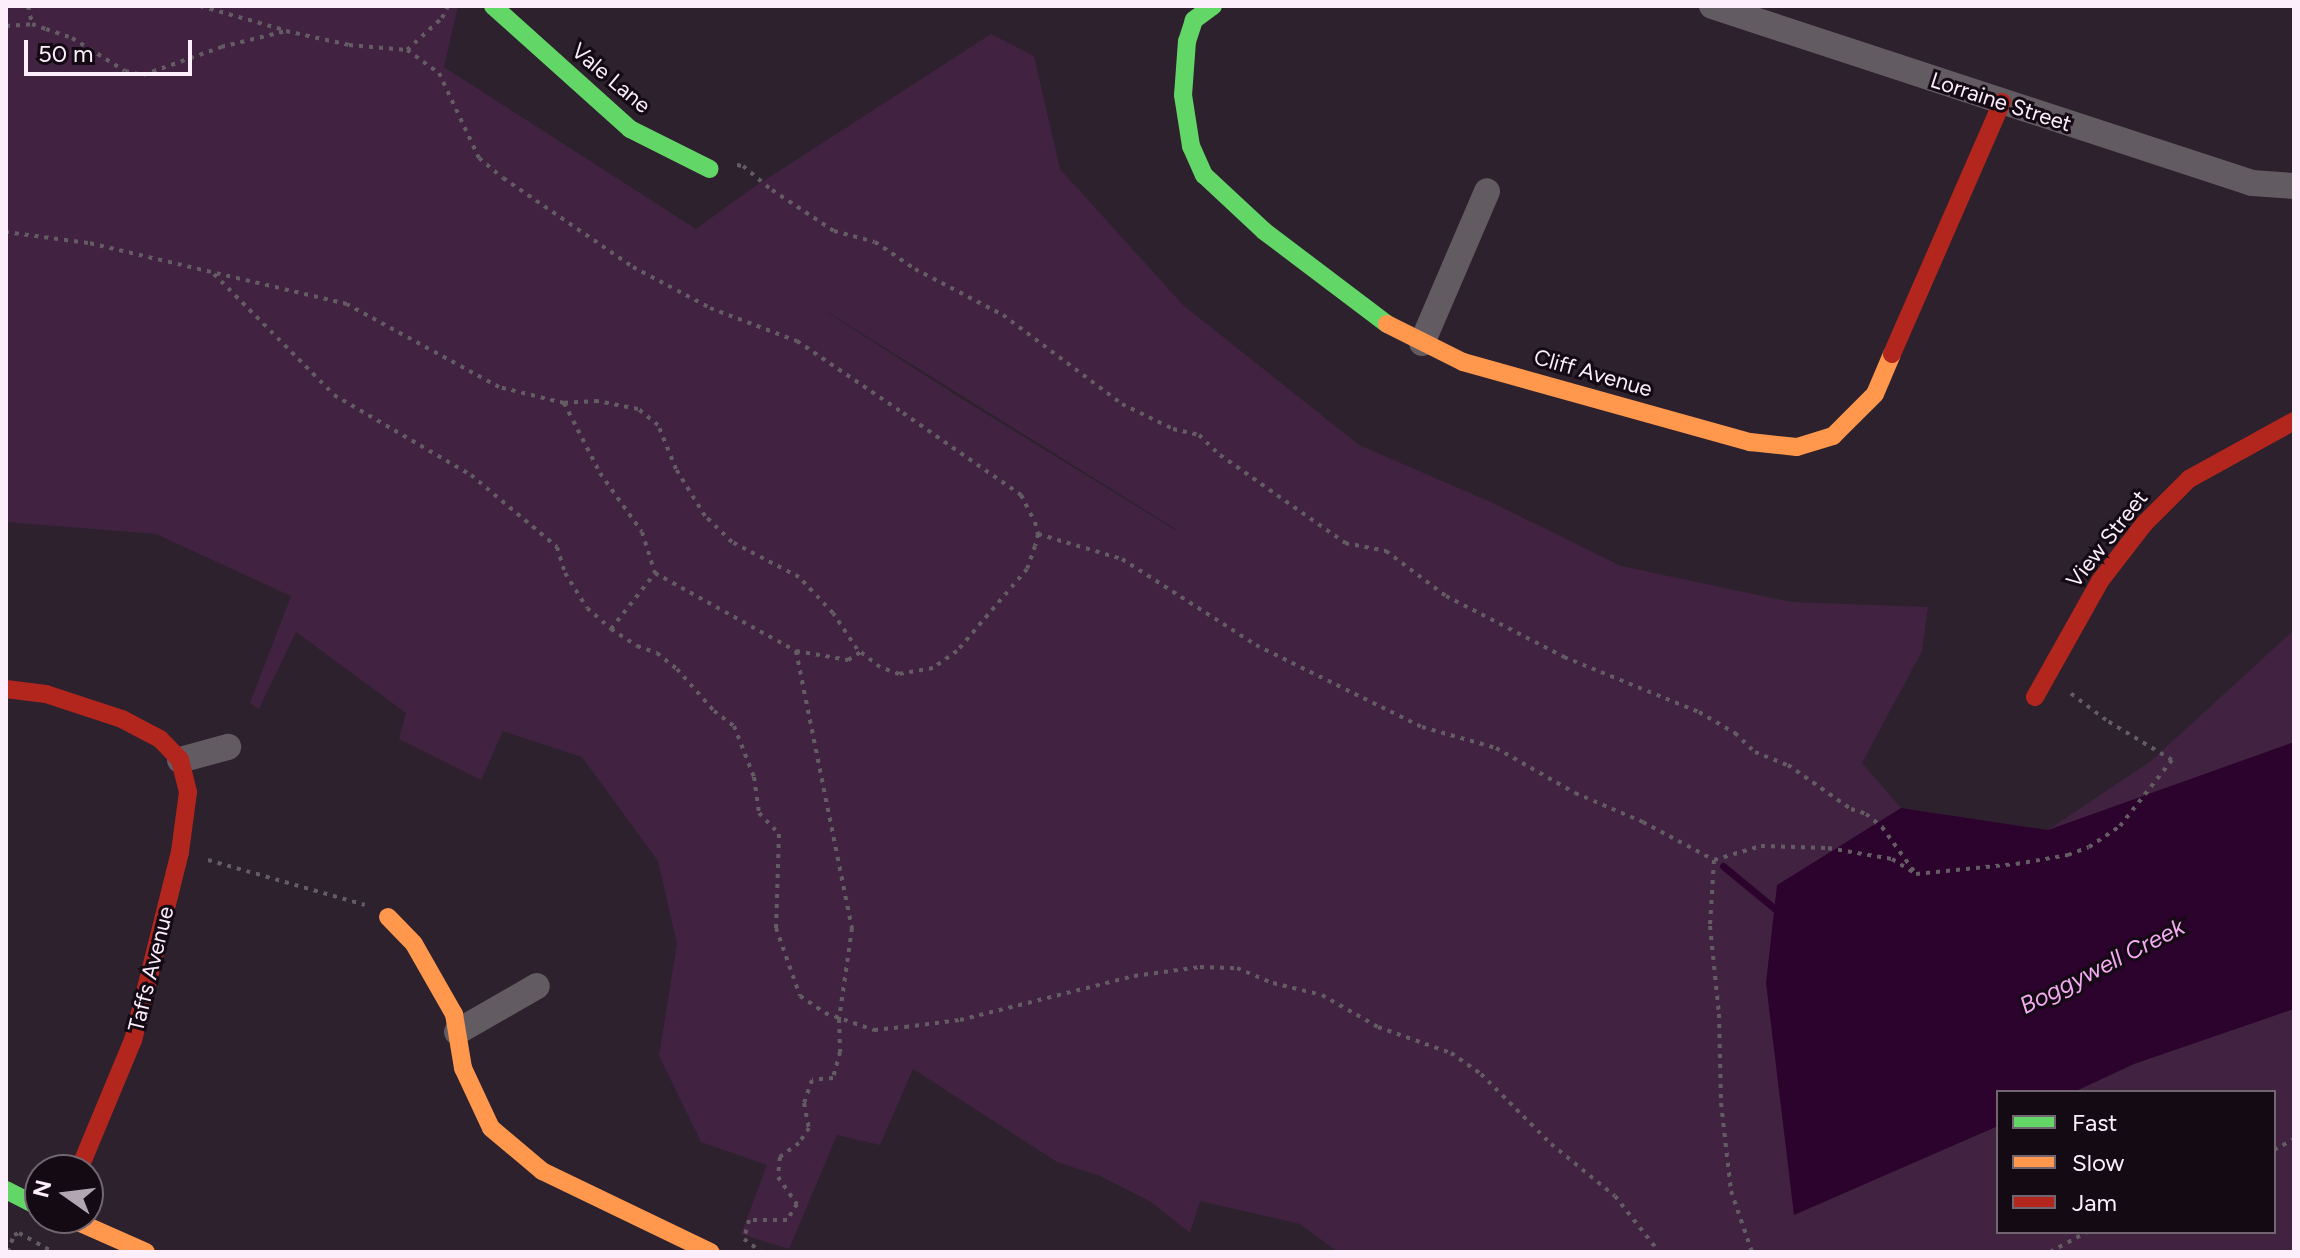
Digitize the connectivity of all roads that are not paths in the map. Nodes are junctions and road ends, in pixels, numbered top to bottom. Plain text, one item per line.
1 (493, 6) edge
2 (1712, 6) edge
3 (1197, 11) edge
4 (2002, 102) junction
5 (710, 169) road end
6 (2294, 186) edge
7 (1487, 191) dead end
8 (1422, 343) junction
9 (2294, 421) edge
10 (6, 689) edge
11 (2035, 697) dead end
12 (228, 747) dead end
13 (180, 760) junction
14 (388, 917) road end
15 (537, 986) dead end
16 (457, 1032) junction
17 (86, 1154) edge
18 (6, 1190) edge
19 (24, 1199) edge
20 (104, 1233) edge
21 (71, 1234) edge
22 (97, 1252) edge
23 (146, 1252) edge
24 (710, 1252) edge

1 - 5 street, Vale Lane
2 - 4 street, Lorraine Street
3 - 8 street, Cliff Avenue
4 - 6 street, Lorraine Street
4 - 8 street, Cliff Avenue
7 - 8 street
9 - 11 street, View Street
10 - 13 street
12 - 13 street
13 - 17 street, Taffs Avenue
14 - 16 street
15 - 16 street
16 - 24 street
18 - 19 street
20 - 23 street
21 - 22 street

